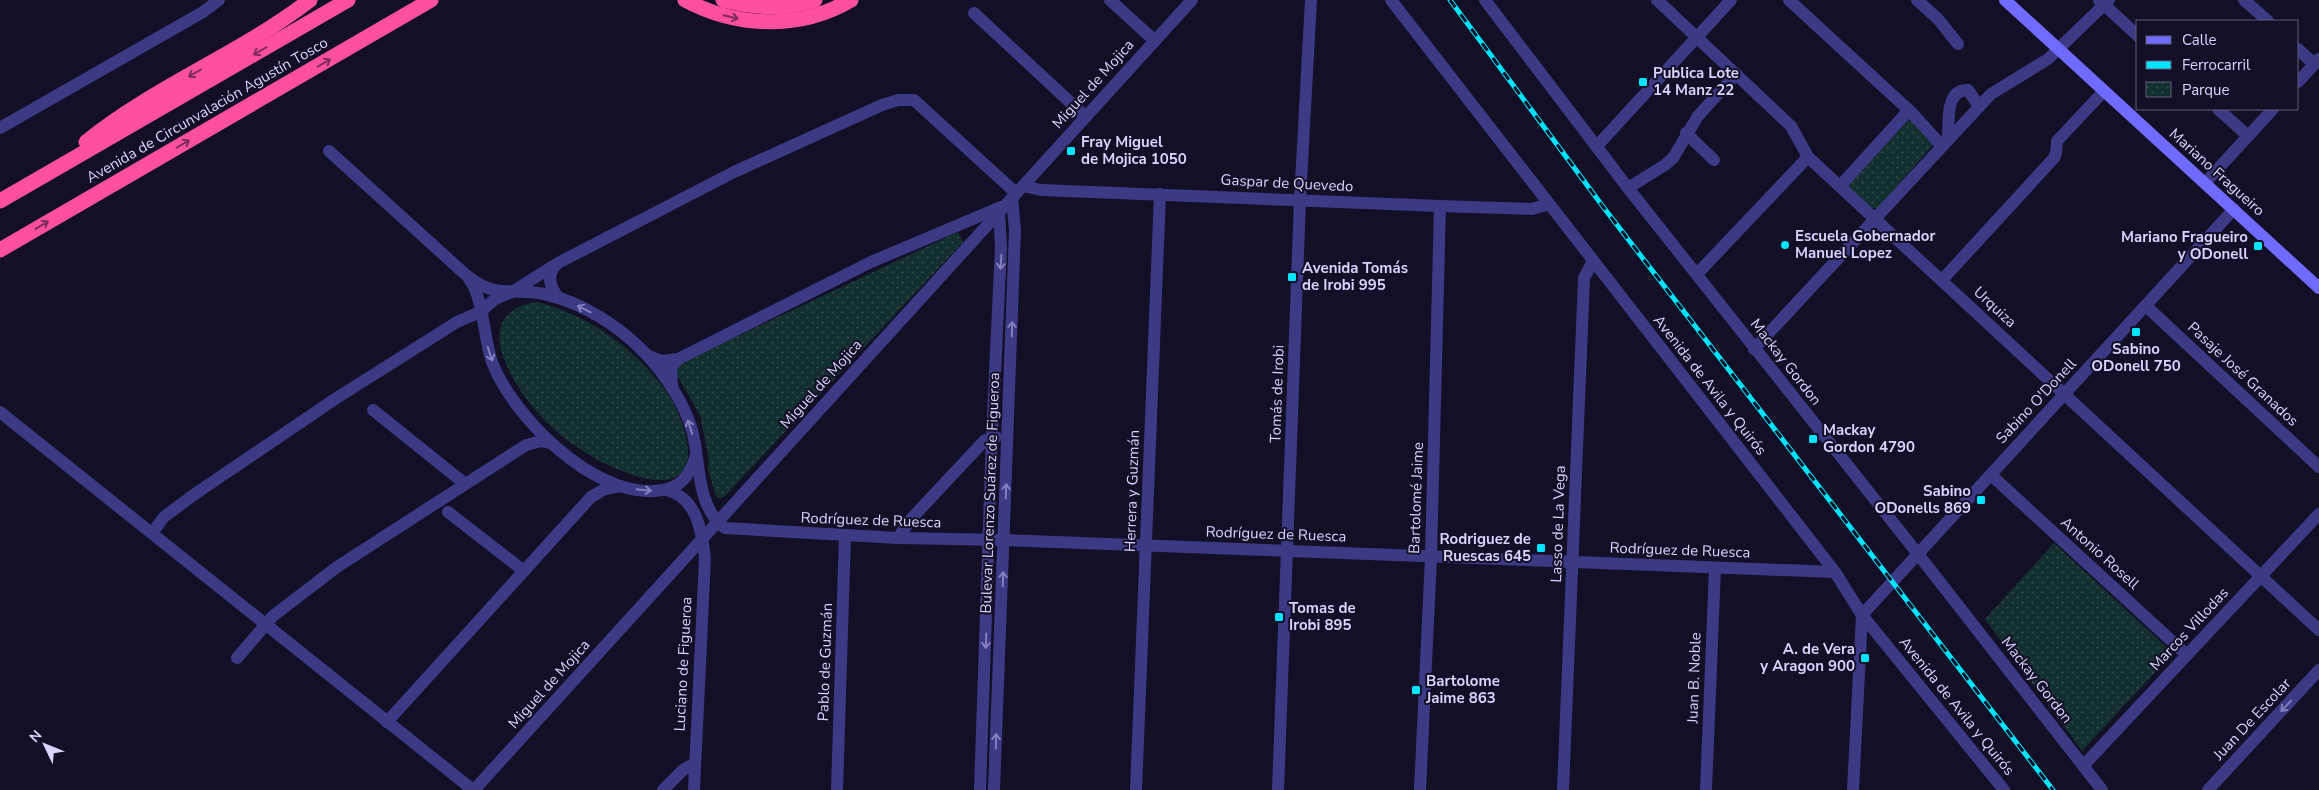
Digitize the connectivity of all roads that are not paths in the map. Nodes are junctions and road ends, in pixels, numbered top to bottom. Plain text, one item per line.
1 (219, 0) edge
2 (310, 0) edge
3 (348, 0) edge
4 (431, 0) edge
5 (685, 0) edge
6 (724, 0) edge
7 (815, 0) edge
8 (851, 0) edge
9 (1110, 0) edge
10 (1192, 0) edge
11 (1311, 0) edge
12 (1391, 0) edge
13 (1485, 0) edge
14 (1657, 0) edge
15 (1731, 0) edge
16 (1789, 0) edge
17 (1916, 0) edge
18 (2005, 0) edge
19 (2244, 0) edge
20 (2104, 2) edge
21 (974, 13) dead end
22 (2267, 20) edge
23 (2136, 34) edge
24 (1697, 37) junction
25 (1155, 41) junction
26 (1958, 44) dead end
27 (2060, 50) junction
28 (2299, 50) edge
29 (2317, 61) edge
30 (1736, 74) junction
31 (2299, 81) edge
32 (2104, 91) junction
33 (1979, 106) junction
34 (1909, 110) junction
35 (2219, 110) edge
36 (2272, 110) edge
37 (1086, 117) junction
38 (0, 128) edge
39 (1686, 133) junction
40 (2248, 136) junction
41 (1945, 142) junction
42 (1597, 146) junction
43 (329, 151) dead end
44 (1808, 156) junction
45 (1714, 160) dead end
46 (50, 172) junction
47 (2205, 183) junction
48 (1840, 186) junction
49 (1628, 188) junction
50 (1160, 194) junction
51 (1011, 199) junction
52 (1300, 200) junction
53 (0, 201) edge
54 (1550, 204) junction
55 (1440, 206) junction
56 (2234, 209) junction
57 (1875, 218) junction
58 (0, 250) edge
59 (1593, 261) junction
60 (558, 264) junction
61 (1697, 274) junction
62 (466, 275) junction
63 (1942, 280) junction
64 (2319, 288) edge
65 (512, 292) junction
66 (558, 298) junction
67 (2146, 306) junction
68 (480, 312) junction
69 (457, 322) junction
70 (485, 336) junction
71 (1754, 349) junction
72 (646, 355) junction
73 (678, 359) junction
74 (672, 386) junction
75 (2065, 394) junction
76 (373, 410) dead end
77 (0, 412) edge
78 (528, 418) junction
79 (992, 437) junction
80 (1008, 437) junction
81 (552, 443) junction
82 (526, 445) junction
83 (696, 454) junction
84 (584, 467) junction
85 (2319, 467) edge
86 (1990, 475) junction
87 (464, 483) junction
88 (623, 486) junction
89 (666, 490) junction
90 (591, 497) junction
91 (448, 512) dead end
92 (2319, 514) edge
93 (718, 523) junction
94 (152, 533) junction
95 (845, 535) junction
96 (898, 538) junction
97 (702, 540) junction
98 (990, 540) junction
99 (1005, 540) junction
100 (1146, 545) junction
101 (1287, 550) junction
102 (1918, 554) junction
103 (1430, 557) junction
104 (1573, 562) junction
105 (1714, 568) junction
106 (524, 571) junction
107 (1835, 572) junction
108 (2261, 576) junction
109 (1862, 615) junction
110 (264, 624) junction
111 (2319, 630) edge
112 (2187, 655) junction
113 (237, 658) dead end
114 (2319, 670) edge
115 (387, 722) junction
116 (695, 763) junction
117 (2083, 766) junction
118 (1999, 787) edge
119 (474, 790) edge
120 (663, 790) edge
121 (694, 790) edge
122 (837, 790) edge
123 (980, 790) edge
124 (994, 790) edge
125 (1136, 790) edge
126 (1278, 790) edge
127 (1420, 790) edge
128 (1564, 790) edge
129 (1706, 790) edge
130 (1853, 790) edge
131 (2102, 790) edge
132 (2208, 790) edge

1 - 38 street
2 -> 46 highway
3 -> 46 highway, Avenida de Circunvalación Agustín Tosco
58 -> 4 highway, Avenida de Circunvalación Agustín Tosco
5 -> 8 highway
6 - 7 highway
9 - 25 street
10 - 25 street, Miguel de Mojica
11 - 52 street, Tomás de Irobi
12 - 54 street, Avenida de Avila y Quirós
13 - 42 street, Mackay Gordon
14 - 24 street, Urquiza
15 - 24 street
16 - 34 street
17 - 26 street
18 - 27 main road, Mariano Fragueiro
19 - 22 street
20 - 23 street
20 - 27 street
21 - 37 street
24 - 30 street, Urquiza
24 - 42 street
25 - 37 street, Miguel de Mojica
27 - 32 main road, Mariano Fragueiro
27 - 33 street
28 - 29 street
29 - 31 street
30 - 39 street
30 - 44 street, Urquiza
32 - 47 main road, Mariano Fragueiro
32 - 63 street
33 - 41 street
33 - 41 street
34 - 41 street
34 - 48 street
35 - 40 street
36 - 40 street
37 - 51 street, Miguel de Mojica
39 - 45 street
39 - 49 street
40 - 47 street
41 - 57 street
42 - 49 street, Mackay Gordon
43 - 62 street
44 - 48 street, Urquiza
44 - 61 street
46 - 53 highway, Avenida de Circunvalación Agustín Tosco
47 - 56 main road, Mariano Fragueiro
48 - 57 street, Urquiza
49 - 61 street, Mackay Gordon
50 - 51 street, Gaspar de Quevedo
50 - 52 street, Gaspar de Quevedo
50 - 100 street, Herrera y Guzmán
51 - 60 street
51 - 73 street
51 -> 79 street, Bulevar Lorenzo Suárez de Figueroa
80 -> 51 street, Bulevar Lorenzo Suárez de Figueroa
51 - 93 street, Miguel de Mojica
52 - 55 street, Gaspar de Quevedo
52 - 101 street, Tomás de Irobi
54 - 55 street, Gaspar de Quevedo
54 - 59 street, Avenida de Avila y Quirós
55 - 103 street, Bartolomé Jaime
56 - 64 main road, Mariano Fragueiro
56 - 67 street, Sabino O'Donell
57 - 63 street, Urquiza
57 - 71 street
59 - 104 street, Lasso de La Vega
59 - 107 street, Avenida de Avila y Quirós
60 - 65 street
60 - 66 street
61 - 71 street, Mackay Gordon
62 - 65 street
62 - 68 street
63 - 75 street, Urquiza
65 - 66 street
65 - 68 street
72 -> 66 street
67 - 75 street, Sabino O'Donell
67 - 85 street, Pasaje José Granados
68 - 69 street
68 - 70 street
69 - 70 street
69 - 94 street
70 -> 78 street
71 - 102 street, Mackay Gordon
72 - 73 street
72 - 74 street
73 - 74 street
83 -> 74 street
75 - 86 street, Sabino O'Donell
75 - 108 street, Urquiza
76 - 87 street
77 - 94 street
78 - 81 street
78 - 82 street
79 - 80 street
79 - 96 street
79 - 98 street, Bulevar Lorenzo Suárez de Figueroa
99 -> 80 street, Bulevar Lorenzo Suárez de Figueroa
81 - 82 street
81 - 84 street
82 - 87 street
83 - 89 street
83 - 93 street
84 - 88 street
84 - 90 street
86 - 102 street, Sabino O'Donell
86 - 112 street, Antonio Rosell
87 - 110 street
88 -> 89 street
88 - 90 street
89 - 97 street, Luciano de Figueroa
90 - 106 street
91 - 106 street
92 - 108 street, Marcos Villodas
93 - 95 street, Rodríguez de Ruesca
93 - 97 street, Miguel de Mojica
94 - 110 street
95 - 96 street, Rodríguez de Ruesca
95 - 122 street, Pablo de Guzmán
96 - 98 street, Rodríguez de Ruesca
97 - 116 street, Luciano de Figueroa
97 - 119 street, Miguel de Mojica
98 - 99 street, Rodríguez de Ruesca
98 -> 123 street, Bulevar Lorenzo Suárez de Figueroa
99 - 100 street, Rodríguez de Ruesca
124 -> 99 street, Bulevar Lorenzo Suárez de Figueroa
100 - 101 street, Rodríguez de Ruesca
100 - 125 street, Herrera y Guzmán
101 - 103 street, Rodríguez de Ruesca
101 - 126 street, Tomás de Irobi
102 - 109 street, Sabino O'Donell
102 - 117 street, Mackay Gordon
103 - 104 street, Rodríguez de Ruesca
103 - 127 street, Bartolomé Jaime
104 - 105 street, Rodríguez de Ruesca
104 - 128 street, Lasso de La Vega
105 - 107 street, Rodríguez de Ruesca
105 - 129 street, Juan B. Noble
106 - 115 street
107 - 109 street, Avenida de Avila y Quirós
108 - 111 street, Urquiza
108 - 112 street, Marcos Villodas
109 - 118 street, Avenida de Avila y Quirós
109 - 130 street
110 - 113 street
110 - 115 street
112 - 117 street, Marcos Villodas
114 -> 132 street, Juan De Escolar
115 - 119 street
116 - 120 street
116 - 121 street, Luciano de Figueroa
117 - 131 street, Mackay Gordon

